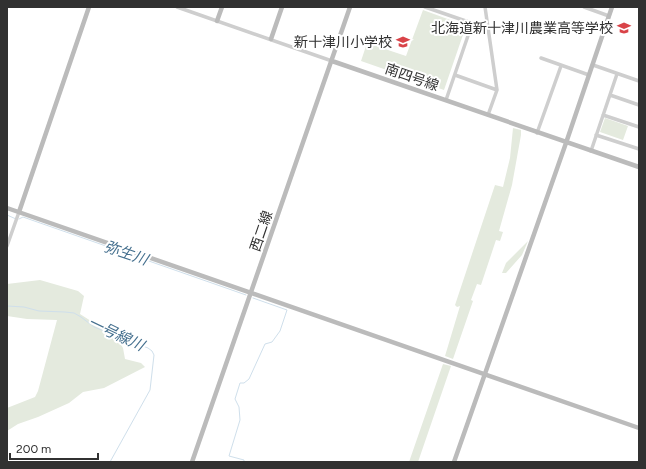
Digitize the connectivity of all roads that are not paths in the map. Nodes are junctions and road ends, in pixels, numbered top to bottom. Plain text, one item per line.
1 (89, 7) edge
2 (177, 7) edge
3 (222, 7) edge
4 (282, 7) edge
5 (350, 7) edge
6 (425, 7) edge
7 (485, 7) edge
8 (584, 7) edge
9 (612, 7) edge
10 (609, 16) junction
11 (217, 21) junction
12 (472, 24) junction
13 (488, 29) junction
14 (271, 39) junction
15 (540, 58) dead end
16 (332, 61) junction
17 (592, 65) junction
18 (561, 66) junction
19 (617, 74) junction
20 (455, 75) junction
21 (589, 75) junction
22 (639, 81) edge
23 (497, 90) junction
24 (610, 95) junction
25 (446, 100) junction
26 (639, 105) edge
27 (488, 115) junction
28 (603, 115) junction
29 (639, 127) edge
30 (537, 133) junction
31 (596, 134) junction
32 (566, 143) junction
33 (639, 149) edge
34 (591, 151) junction
35 (639, 167) edge
36 (7, 208) edge
37 (17, 217) junction
38 (7, 246) edge
39 (251, 293) junction
40 (484, 374) junction
41 (639, 428) edge
42 (192, 462) edge
43 (454, 462) edge

1 - 37 street
2 - 11 street, 南四号線
3 - 11 street
4 - 14 street
5 - 16 street, 西二線
6 - 12 street
7 - 13 street
8 - 10 street
9 - 10 street
10 - 17 street
11 - 14 street, 南四号線
12 - 13 street
12 - 20 street
13 - 23 street
14 - 16 street, 南四号線
15 - 18 street
16 - 25 street, 南四号線
16 - 39 street, 西二線
17 - 19 street
17 - 21 street
18 - 21 street
18 - 30 street
19 - 22 street
19 - 24 street
20 - 23 street
20 - 25 street
21 - 32 street
23 - 27 street
24 - 26 street
24 - 28 street
25 - 27 street, 南四号線
27 - 30 street, 南四号線
28 - 29 street
28 - 31 street
30 - 32 street, 南四号線
31 - 33 street
31 - 34 street
32 - 34 street, 南四号線
32 - 40 street
34 - 35 street, 南四号線
36 - 37 street
37 - 38 street
37 - 39 street
39 - 40 street
39 - 42 street, 西二線
40 - 41 street
40 - 43 street

